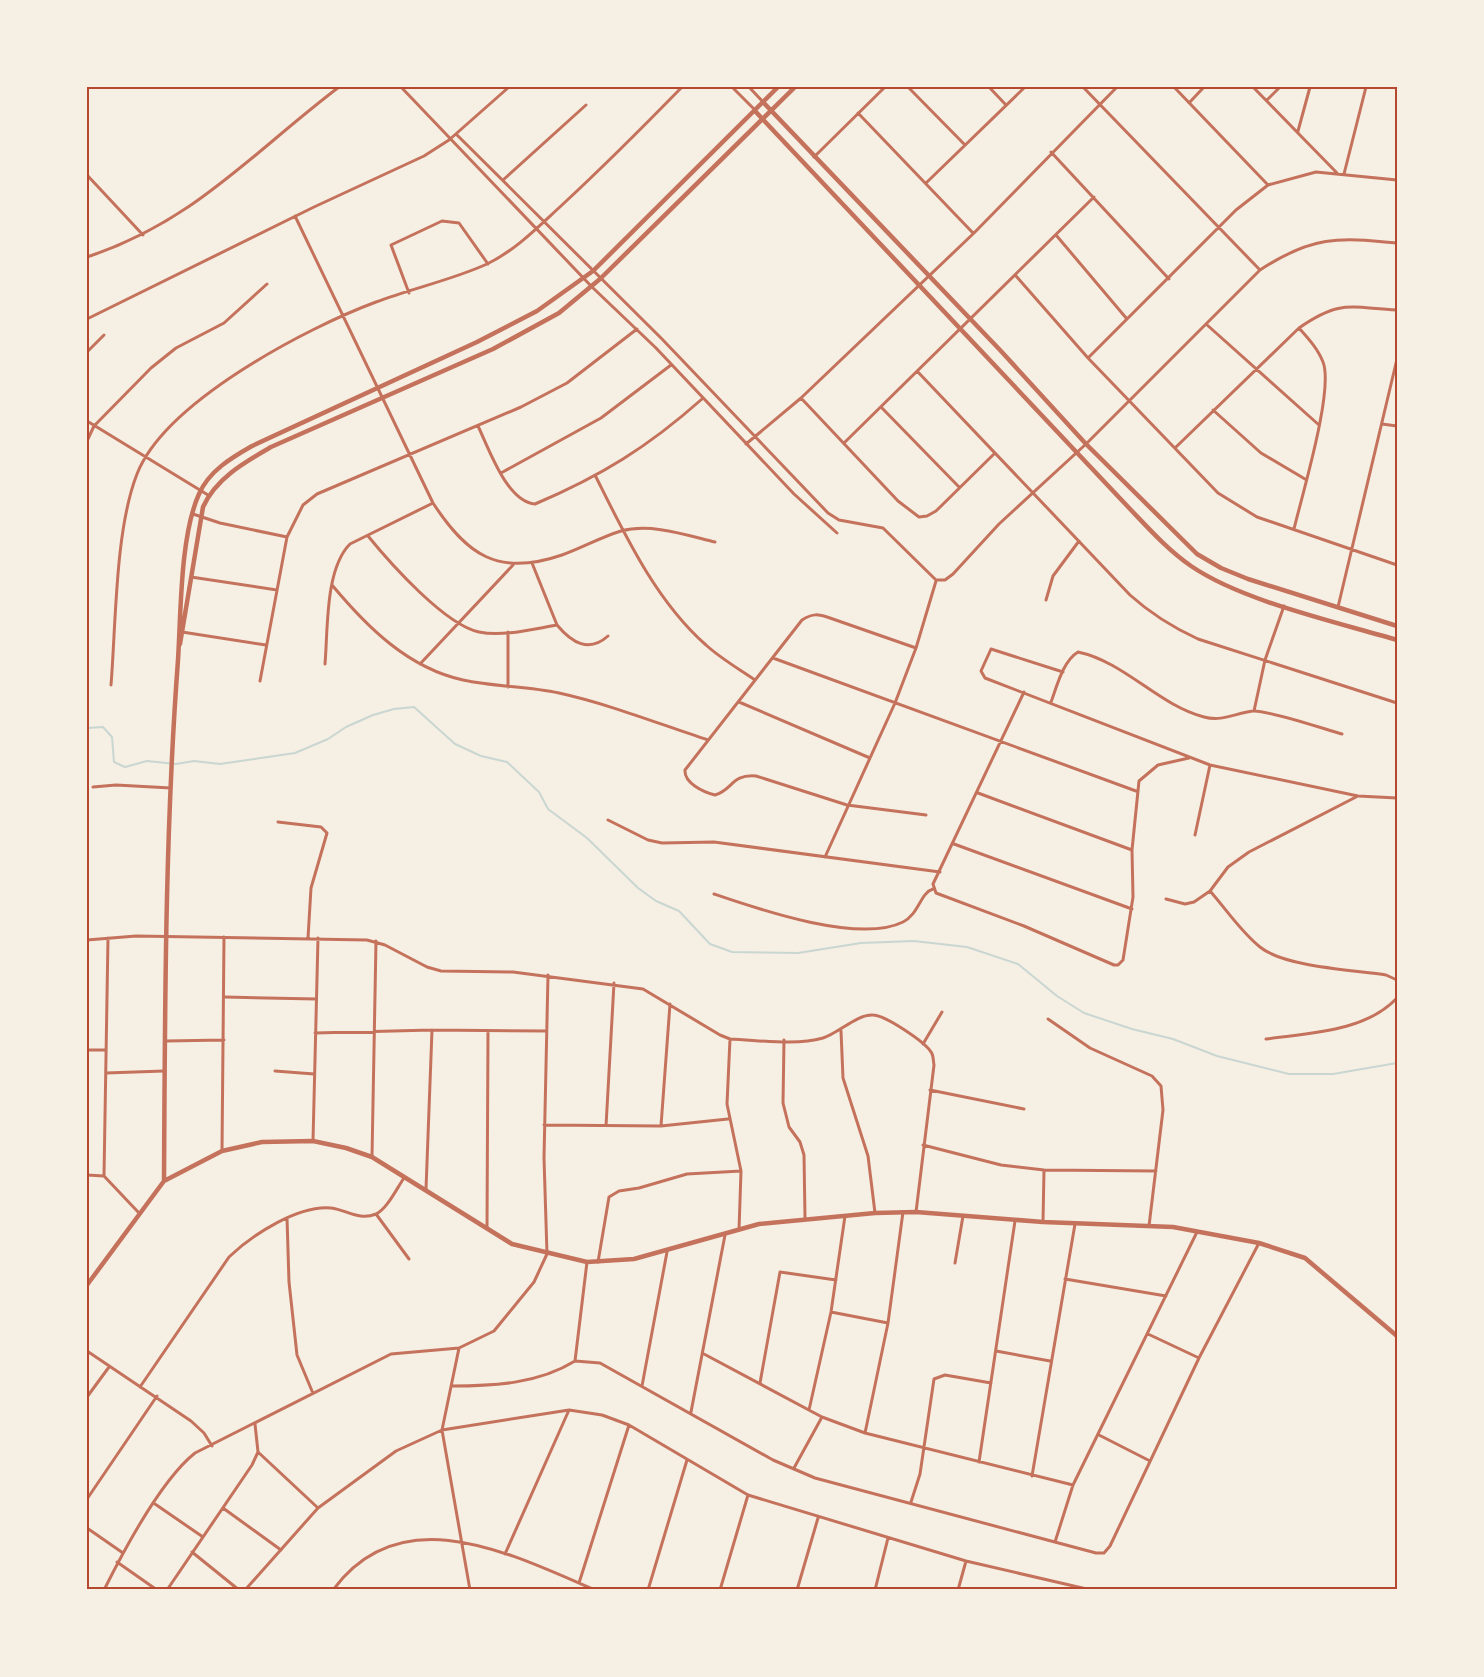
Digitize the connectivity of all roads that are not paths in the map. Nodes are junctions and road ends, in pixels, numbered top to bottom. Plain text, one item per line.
1 (339, 87) edge
2 (401, 87) edge
3 (509, 87) edge
4 (682, 87) edge
5 (732, 87) edge
6 (749, 87) edge
7 (778, 87) edge
8 (795, 87) edge
9 (885, 87) edge
10 (908, 87) edge
11 (989, 87) edge
12 (1025, 87) edge
13 (1083, 87) edge
14 (1117, 87) edge
15 (1174, 87) edge
16 (1204, 87) edge
17 (1253, 87) edge
18 (1280, 87) edge
19 (1310, 87) edge
20 (1366, 87) edge
21 (1267, 100) junction
22 (763, 102) junction
23 (1100, 103) junction
24 (1189, 103) junction
25 (586, 105) dead end
26 (1006, 105) junction
27 (755, 111) junction
28 (771, 111) junction
29 (858, 113) junction
30 (762, 119) junction
31 (1298, 131) junction
32 (456, 134) junction
33 (449, 140) junction
34 (965, 145) junction
35 (1050, 152) junction
36 (814, 157) junction
37 (1337, 173) junction
38 (1344, 174) junction
39 (87, 175) edge
40 (503, 180) junction
41 (1397, 180) edge
42 (926, 183) junction
43 (1268, 184) junction
44 (1094, 197) junction
45 (295, 216) junction
46 (544, 221) junction
47 (537, 228) junction
48 (1219, 228) junction
49 (974, 233) junction
50 (144, 235) junction
51 (1056, 235) junction
52 (1397, 243) edge
53 (87, 256) edge
54 (488, 264) junction
55 (1260, 270) junction
56 (593, 271) junction
57 (928, 276) junction
58 (1016, 276) junction
59 (585, 278) junction
60 (600, 279) junction
61 (1169, 279) junction
62 (267, 284) dead end
63 (920, 284) junction
64 (592, 287) junction
65 (409, 292) junction
66 (1397, 310) edge
67 (345, 316) junction
68 (87, 319) edge
69 (1127, 319) junction
70 (971, 320) junction
71 (1206, 324) junction
72 (1299, 328) junction
73 (637, 329) junction
74 (962, 329) junction
75 (104, 335) dead end
76 (87, 352) edge
77 (1088, 358) junction
78 (1397, 359) edge
79 (671, 365) junction
80 (1257, 370) junction
81 (917, 371) junction
82 (379, 388) junction
83 (383, 398) junction
84 (801, 398) junction
85 (702, 399) junction
86 (1130, 401) junction
87 (881, 407) junction
88 (1213, 410) junction
89 (87, 422) edge
90 (1319, 424) junction
91 (1382, 424) junction
92 (94, 426) junction
93 (478, 426) junction
94 (1397, 426) edge
95 (756, 436) junction
96 (87, 441) edge
97 (844, 442) junction
98 (746, 444) junction
99 (1086, 444) junction
100 (1176, 447) junction
101 (1077, 452) junction
102 (995, 453) junction
103 (410, 456) junction
104 (145, 457) junction
105 (501, 473) junction
106 (596, 477) junction
107 (1305, 479) junction
108 (959, 488) junction
109 (200, 491) junction
110 (1033, 494) junction
111 (208, 495) junction
112 (433, 503) junction
113 (193, 514) junction
114 (201, 517) junction
115 (1294, 529) junction
116 (622, 531) junction
117 (837, 533) dead end
118 (368, 536) junction
119 (287, 537) junction
120 (1078, 541) junction
121 (715, 542) dead end
122 (1350, 550) junction
123 (532, 563) junction
124 (513, 565) junction
125 (1397, 565) edge
126 (191, 577) junction
127 (936, 580) junction
128 (332, 585) junction
129 (277, 590) junction
130 (1046, 600) dead end
131 (1284, 606) junction
132 (1338, 607) junction
133 (457, 622) junction
134 (557, 625) junction
135 (1397, 626) edge
136 (177, 631) junction
137 (184, 632) junction
138 (508, 632) junction
139 (609, 636) dead end
140 (1397, 640) edge
141 (266, 645) junction
142 (179, 646) junction
143 (916, 648) junction
144 (773, 658) junction
145 (1265, 660) junction
146 (325, 664) dead end
147 (420, 664) junction
148 (1062, 672) junction
149 (755, 680) junction
150 (260, 681) dead end
151 (111, 685) dead end
152 (508, 687) junction
153 (1024, 692) junction
154 (738, 702) junction
155 (1051, 702) junction
156 (895, 703) junction
157 (1397, 703) edge
158 (1254, 711) junction
159 (1342, 734) dead end
160 (708, 740) junction
161 (1000, 741) junction
162 (870, 758) junction
163 (1189, 758) junction
164 (1209, 765) junction
165 (93, 787) dead end
166 (171, 787) junction
167 (1136, 791) junction
168 (978, 793) junction
169 (1358, 796) junction
170 (1397, 798) edge
171 (847, 805) junction
172 (926, 815) dead end
173 (608, 820) dead end
174 (278, 822) dead end
175 (1195, 835) dead end
176 (954, 844) junction
177 (1132, 850) junction
178 (825, 857) junction
179 (939, 872) junction
180 (933, 889) junction
181 (1210, 891) junction
182 (714, 894) dead end
183 (1166, 899) dead end
184 (1132, 909) junction
185 (108, 937) junction
186 (165, 937) junction
187 (224, 937) junction
188 (308, 938) junction
189 (318, 938) junction
190 (87, 940) edge
191 (376, 941) junction
192 (548, 975) junction
193 (1397, 980) edge
194 (614, 983) junction
195 (225, 997) junction
196 (1397, 998) edge
197 (316, 999) junction
198 (670, 1004) junction
199 (942, 1012) dead end
200 (1048, 1019) dead end
201 (432, 1029) junction
202 (375, 1031) junction
203 (488, 1031) junction
204 (546, 1031) junction
205 (841, 1031) junction
206 (315, 1034) junction
207 (730, 1039) junction
208 (1266, 1039) dead end
209 (224, 1040) junction
210 (784, 1040) junction
211 (165, 1041) junction
212 (923, 1044) junction
213 (87, 1050) edge
214 (106, 1050) junction
215 (164, 1071) junction
216 (274, 1071) dead end
217 (106, 1072) junction
218 (314, 1074) junction
219 (930, 1090) junction
220 (1024, 1109) dead end
221 (728, 1119) junction
222 (544, 1125) junction
223 (606, 1126) junction
224 (661, 1126) junction
225 (313, 1141) junction
226 (923, 1145) junction
227 (222, 1151) junction
228 (372, 1157) junction
229 (1044, 1170) junction
230 (741, 1171) junction
231 (1156, 1171) junction
232 (87, 1175) edge
233 (104, 1176) junction
234 (405, 1177) junction
235 (164, 1181) junction
236 (426, 1189) junction
237 (903, 1212) junction
238 (916, 1212) junction
239 (139, 1213) junction
240 (876, 1213) junction
241 (376, 1214) junction
242 (845, 1216) junction
243 (963, 1216) junction
244 (287, 1218) junction
245 (805, 1218) junction
246 (1016, 1221) junction
247 (1043, 1222) junction
248 (1075, 1222) junction
249 (1149, 1226) junction
250 (487, 1230) junction
251 (739, 1230) junction
252 (1198, 1231) junction
253 (725, 1235) junction
254 (1259, 1243) junction
255 (667, 1252) junction
256 (547, 1254) junction
257 (409, 1259) dead end
258 (587, 1262) junction
259 (598, 1262) junction
260 (955, 1263) dead end
261 (1065, 1279) junction
262 (836, 1280) junction
263 (87, 1285) edge
264 (1167, 1296) junction
265 (831, 1312) junction
266 (888, 1323) junction
267 (1148, 1334) junction
268 (1397, 1336) edge
269 (459, 1348) junction
270 (996, 1351) junction
271 (87, 1352) edge
272 (704, 1354) junction
273 (1199, 1358) junction
274 (574, 1361) junction
275 (1050, 1361) junction
276 (109, 1366) junction
277 (760, 1383) junction
278 (991, 1383) junction
279 (451, 1386) junction
280 (642, 1386) junction
281 (140, 1387) junction
282 (312, 1391) junction
283 (157, 1396) junction
284 (87, 1397) edge
285 (569, 1410) junction
286 (809, 1410) junction
287 (691, 1412) junction
288 (822, 1417) junction
289 (255, 1424) junction
290 (629, 1425) junction
291 (442, 1430) junction
292 (865, 1433) junction
293 (1099, 1435) junction
294 (212, 1446) junction
295 (924, 1446) junction
296 (258, 1452) junction
297 (687, 1460) junction
298 (1150, 1461) junction
299 (979, 1462) junction
300 (793, 1468) junction
301 (1032, 1476) junction
302 (1073, 1485) junction
303 (748, 1495) junction
304 (87, 1499) edge
305 (911, 1502) junction
306 (155, 1503) junction
307 (223, 1508) junction
308 (318, 1508) junction
309 (818, 1518) junction
310 (87, 1528) edge
311 (203, 1536) junction
312 (888, 1538) junction
313 (460, 1540) junction
314 (1055, 1542) junction
315 (281, 1550) junction
316 (192, 1552) junction
317 (123, 1553) junction
318 (505, 1554) junction
319 (966, 1561) junction
320 (117, 1562) junction
321 (579, 1583) junction
322 (1056, 1583) junction
323 (104, 1590) edge
324 (157, 1590) edge
325 (166, 1590) edge
326 (239, 1590) edge
327 (245, 1590) edge
328 (333, 1590) edge
329 (470, 1590) edge
330 (595, 1590) edge
331 (648, 1590) edge
332 (720, 1590) edge
333 (797, 1590) edge
334 (875, 1590) edge
335 (957, 1590) edge
336 (1054, 1590) edge
337 (1091, 1590) edge

1 - 50 street
2 - 33 street
3 - 32 street
4 - 46 street
5 - 27 street
6 - 22 street
7 - 22 street
8 - 28 street
9 - 29 street
10 - 34 street
11 - 26 street
12 - 26 street
13 - 23 street
14 - 23 street
15 - 24 street
16 - 24 street
17 - 21 street
18 - 21 street
19 - 31 street
20 - 38 street
21 - 31 street
22 - 27 street
22 - 28 street
23 - 35 street
23 - 48 street
24 - 43 street
25 - 40 street
26 - 34 street
27 - 30 street
27 - 56 street
28 - 30 street
28 - 36 street
29 - 36 street
29 - 42 street
30 - 60 street
30 - 63 street
31 - 37 street
32 - 33 street
32 - 40 street
33 - 45 street
33 - 47 street
34 - 42 street
35 - 44 street
35 - 49 street
36 - 57 street
37 - 38 street
37 - 43 street
38 - 41 street
39 - 50 street
40 - 46 street
42 - 49 street
43 - 48 street
44 - 51 street
44 - 61 street
45 - 67 street
45 - 68 street
46 - 47 street
46 - 56 street
47 - 54 street
47 - 59 street
48 - 55 street
48 - 61 street
49 - 57 street
50 - 53 street
51 - 58 street
51 - 69 street
52 - 55 street
54 - 65 street
54 - 65 street
55 - 71 street
56 - 59 street
56 - 60 street
57 - 63 street
57 - 70 street
58 - 70 street
58 - 77 street
59 - 64 street
59 - 82 street
60 - 64 street
60 - 95 street
61 - 69 street
62 - 92 street
63 - 74 street
63 - 84 street
64 - 73 street
64 - 83 street
65 - 67 street
66 - 72 street
67 - 82 street
67 - 104 street
69 - 77 street
70 - 74 street
70 - 99 street
71 - 80 street
71 - 86 street
72 - 80 street
72 - 90 street
73 - 79 street
73 - 93 street
74 - 81 street
74 - 101 street
75 - 76 street
77 - 86 street
78 - 91 street
79 - 85 street
79 - 105 street
80 - 88 street
80 - 90 street
81 - 87 street
81 - 102 street
82 - 83 street
82 - 109 street
83 - 103 street
83 - 111 street
84 - 95 street
84 - 97 street
85 - 98 street
85 - 106 street
86 - 99 street
86 - 100 street
87 - 97 street
87 - 108 street
88 - 100 street
88 - 107 street
89 - 92 street
90 - 107 street
91 - 94 street
91 - 122 street
92 - 96 street
92 - 104 street
93 - 103 street
93 - 105 street
95 - 98 street
95 - 127 street
97 - 108 street
98 - 117 street
99 - 101 street
99 - 132 street
100 - 115 street
101 - 110 street
101 - 131 street
102 - 108 street
102 - 110 street
103 - 112 street
103 - 119 street
104 - 109 street
104 - 151 street
105 - 106 street
106 - 116 street
107 - 115 street
109 - 111 street
109 - 113 street
110 - 120 street
110 - 127 street
111 - 114 street
112 - 118 street
112 - 124 street
113 - 114 street
113 - 136 street
114 - 119 street
114 - 126 street
115 - 122 street
116 - 121 street
116 - 123 street
116 - 149 street
118 - 128 street
118 - 133 street
119 - 129 street
120 - 130 street
120 - 145 street
122 - 125 street
122 - 132 street
123 - 124 street
123 - 134 street
124 - 133 street
126 - 129 street
126 - 137 street
127 - 143 street
128 - 146 street
128 - 147 street
129 - 141 street
131 - 140 street
131 - 145 street
132 - 135 street
133 - 138 street
133 - 147 street
134 - 138 street
134 - 139 street
136 - 137 street
136 - 142 street
137 - 141 street
137 - 142 street
138 - 152 street
141 - 150 street
142 - 166 street
143 - 144 street
143 - 156 street
144 - 149 street
144 - 156 street
145 - 157 street
145 - 158 street
147 - 152 street
148 - 153 street
148 - 155 street
148 - 158 street
149 - 154 street
152 - 160 street
153 - 155 street
153 - 161 street
154 - 160 street
154 - 162 street
155 - 163 street
156 - 161 street
156 - 162 street
158 - 159 street
160 - 171 street
161 - 167 street
161 - 168 street
162 - 171 street
163 - 164 street
163 - 167 street
164 - 169 street
164 - 175 street
165 - 166 street
166 - 186 street
167 - 177 street
168 - 176 street
168 - 177 street
169 - 170 street
169 - 181 street
171 - 172 street
171 - 178 street
173 - 178 street
174 - 188 street
176 - 179 street
176 - 184 street
177 - 184 street
178 - 179 street
179 - 180 street
180 - 182 street
180 - 184 street
181 - 183 street
181 - 193 street
185 - 186 street
185 - 190 street
185 - 214 street
186 - 187 street
186 - 211 street
187 - 188 street
187 - 195 street
188 - 189 street
189 - 191 street
189 - 197 street
191 - 192 street
191 - 202 street
192 - 194 street
192 - 204 street
194 - 198 street
194 - 223 street
195 - 197 street
195 - 209 street
196 - 208 street
197 - 206 street
198 - 207 street
198 - 224 street
199 - 212 street
200 - 231 street
201 - 202 street
201 - 203 street
201 - 236 street
202 - 206 street
202 - 228 street
203 - 204 street
203 - 250 street
204 - 222 street
205 - 210 street
205 - 212 street
205 - 240 street
206 - 218 street
207 - 210 street
207 - 221 street
209 - 211 street
209 - 227 street
210 - 245 street
211 - 215 street
212 - 219 street
213 - 214 street
214 - 217 street
215 - 217 street
215 - 235 street
216 - 218 street
217 - 233 street
218 - 225 street
219 - 220 street
219 - 226 street
221 - 224 street
221 - 230 street
222 - 223 street
222 - 256 street
223 - 224 street
225 - 227 street
225 - 228 street
226 - 229 street
226 - 238 street
227 - 235 street
228 - 234 street
229 - 231 street
229 - 247 street
230 - 251 street
230 - 259 street
231 - 249 street
232 - 233 street
233 - 239 street
234 - 236 street
234 - 241 street
235 - 239 street
236 - 250 street
237 - 238 street
237 - 240 street
237 - 266 street
238 - 243 street
239 - 263 street
240 - 242 street
241 - 244 street
241 - 257 street
242 - 245 street
242 - 262 street
243 - 246 street
243 - 260 street
244 - 281 street
244 - 282 street
245 - 251 street
246 - 247 street
246 - 270 street
247 - 248 street
248 - 249 street
248 - 261 street
249 - 252 street
250 - 256 street
251 - 253 street
252 - 254 street
252 - 264 street
253 - 255 street
253 - 272 street
254 - 268 street
254 - 273 street
255 - 259 street
255 - 280 street
256 - 258 street
256 - 269 street
258 - 259 street
258 - 274 street
261 - 264 street
261 - 275 street
262 - 265 street
262 - 277 street
264 - 267 street
265 - 266 street
265 - 286 street
266 - 292 street
267 - 273 street
267 - 293 street
269 - 279 street
269 - 282 street
270 - 275 street
270 - 278 street
271 - 276 street
272 - 277 street
272 - 287 street
273 - 298 street
274 - 279 street
274 - 280 street
275 - 301 street
276 - 281 street
276 - 284 street
277 - 286 street
278 - 295 street
278 - 299 street
279 - 291 street
280 - 287 street
281 - 283 street
282 - 289 street
283 - 294 street
283 - 304 street
285 - 290 street
285 - 291 street
285 - 318 street
286 - 288 street
287 - 300 street
288 - 292 street
288 - 300 street
289 - 294 street
289 - 296 street
290 - 297 street
290 - 321 street
291 - 308 street
291 - 313 street
292 - 295 street
293 - 298 street
293 - 302 street
294 - 306 street
295 - 299 street
295 - 305 street
296 - 307 street
296 - 308 street
297 - 303 street
297 - 331 street
298 - 314 street
299 - 301 street
300 - 305 street
301 - 302 street
302 - 314 street
303 - 309 street
303 - 332 street
305 - 314 street
306 - 311 street
306 - 317 street
307 - 311 street
307 - 315 street
308 - 315 street
309 - 312 street
309 - 333 street
310 - 317 street
311 - 316 street
312 - 319 street
312 - 334 street
313 - 318 street
313 - 328 street
313 - 329 street
315 - 327 street
316 - 325 street
316 - 326 street
317 - 320 street
318 - 321 street
319 - 322 street
319 - 335 street
320 - 323 street
320 - 324 street
321 - 330 street
322 - 336 street
322 - 337 street

